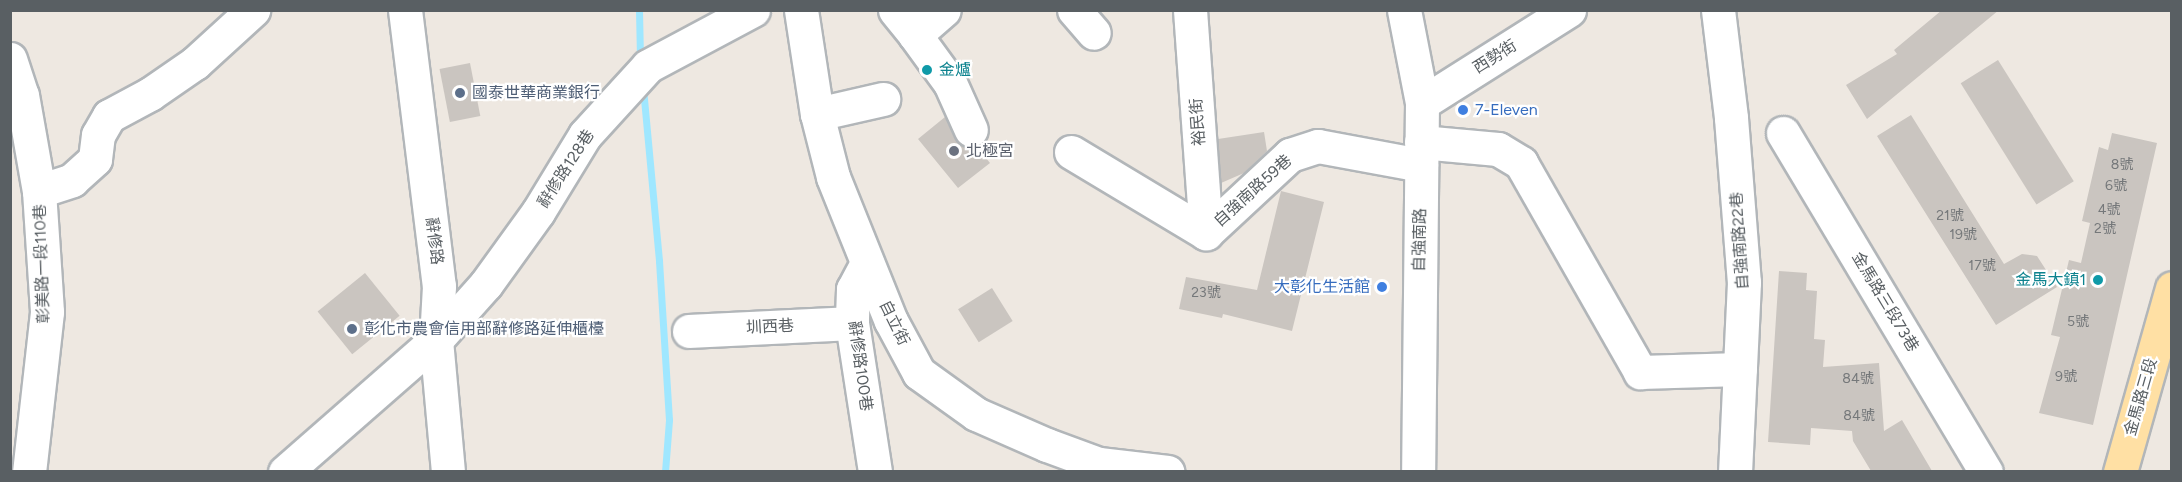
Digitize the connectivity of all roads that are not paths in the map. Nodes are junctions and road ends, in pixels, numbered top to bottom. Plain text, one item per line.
1 (253, 10) edge
2 (405, 10) edge
3 (753, 10) edge
4 (801, 10) edge
5 (944, 10) edge
6 (1190, 10) edge
7 (1404, 10) edge
8 (1569, 10) edge
9 (1718, 10) edge
10 (905, 23) edge
11 (10, 59) edge
12 (883, 99) dead end
13 (1422, 103) junction
14 (817, 114) junction
15 (971, 130) dead end
16 (1783, 133) dead end
17 (1071, 152) dead end
18 (1421, 154) junction
19 (39, 191) junction
20 (1206, 233) junction
21 (867, 263) junction
22 (2172, 288) edge
23 (852, 323) junction
24 (689, 331) dead end
25 (436, 340) junction
26 (1740, 369) junction
27 (29, 471) edge
28 (285, 471) edge
29 (448, 471) edge
30 (875, 471) edge
31 (1168, 471) edge
32 (1418, 471) edge
33 (1736, 471) edge
34 (1986, 471) edge
35 (2120, 471) edge

1 - 19 street
2 - 25 street, 辭修路
3 - 25 street, 辭修路128巷
4 - 14 street, 自立街
5 - 10 street
6 - 20 street, 裕民街
7 - 13 street, 自強南路
8 - 13 street, 西勢街
9 - 26 street, 自強南路22巷
10 - 15 street
11 - 19 street, 彰美路一段110巷
12 - 14 street
13 - 18 street, 自強南路
14 - 21 street, 自立街
16 - 34 street, 金馬路三段73巷
17 - 20 street, 自強南路59巷
18 - 20 street, 自強南路59巷
18 - 26 street, 自強南路59巷
18 - 32 street, 自強南路
19 - 27 street, 彰美路一段110巷
21 - 23 street, 辭修路100巷
21 - 31 street, 自立街
22 - 35 main road, 金馬路三段
23 - 24 street, 圳西巷
23 - 30 street, 辭修路100巷
25 - 28 street, 辭修路128巷
25 - 29 street, 辭修路
26 - 33 street, 自強南路22巷

